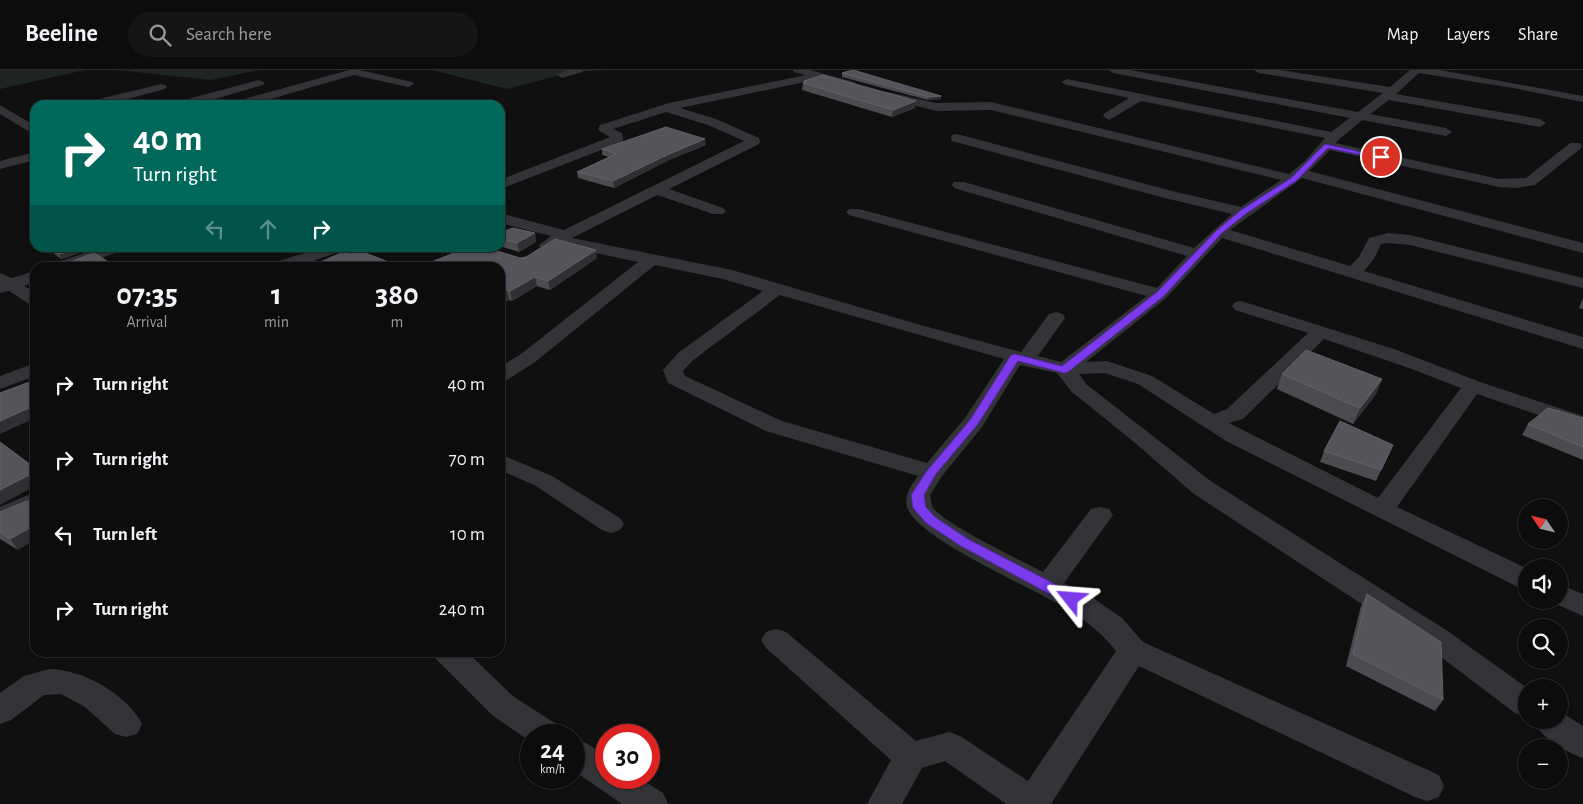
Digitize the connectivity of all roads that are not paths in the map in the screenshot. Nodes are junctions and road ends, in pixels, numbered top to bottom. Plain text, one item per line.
1 (578, 70) edge
2 (798, 70) edge
3 (837, 70) edge
4 (1113, 70) edge
5 (1259, 70) edge
6 (1416, 70) edge
7 (1420, 70) edge
8 (562, 75) dead end
9 (820, 76) junction
10 (264, 82) dead end
11 (1067, 82) dead end
12 (408, 84) dead end
13 (1583, 86) edge
14 (161, 87) dead end
15 (1390, 94) junction
16 (1567, 96) junction
17 (1139, 97) junction
18 (1583, 99) edge
19 (110, 100) edge
20 (198, 100) edge
21 (255, 100) edge
22 (651, 100) dead end
23 (666, 108) junction
24 (0, 109) edge
25 (1109, 116) dead end
26 (1361, 116) junction
27 (30, 120) edge
28 (21, 122) junction
29 (1540, 123) dead end
30 (0, 126) edge
31 (30, 128) edge
32 (1446, 132) dead end
33 (957, 138) dead end
34 (1330, 141) junction
35 (1578, 144) edge
36 (30, 157) edge
37 (0, 165) edge
38 (1296, 176) junction
39 (505, 183) edge
40 (959, 185) dead end
41 (657, 190) junction
42 (718, 211) dead end
43 (854, 212) dead end
44 (1244, 212) junction
45 (505, 220) edge
46 (1219, 232) junction
47 (561, 237) junction
48 (1583, 248) edge
49 (103, 252) edge
50 (323, 252) edge
51 (1198, 254) junction
52 (530, 255) edge
53 (651, 260) junction
54 (75, 262) edge
55 (294, 262) edge
56 (1353, 273) junction
57 (30, 277) edge
58 (1578, 277) edge
59 (3, 284) edge
60 (777, 289) junction
61 (1160, 294) junction
62 (30, 298) edge
63 (1241, 306) dead end
64 (1056, 318) dead end
65 (1321, 331) junction
66 (1583, 343) edge
67 (1020, 358) junction
68 (1064, 370) junction
69 (30, 371) edge
70 (505, 373) edge
71 (0, 384) edge
72 (1472, 386) junction
73 (1212, 422) junction
74 (1583, 423) edge
75 (505, 462) edge
76 (932, 472) junction
77 (30, 502) edge
78 (1382, 510) junction
79 (1100, 515) dead end
80 (0, 517) edge
81 (611, 524) dead end
82 (1518, 575) edge
83 (1047, 586) junction
84 (1568, 598) edge
85 (1583, 606) edge
86 (776, 640) dead end
87 (1133, 650) junction
88 (452, 657) edge
89 (1518, 698) edge
90 (0, 710) edge
91 (126, 724) dead end
92 (530, 724) edge
93 (1561, 729) edge
94 (1583, 744) edge
95 (911, 757) junction
96 (1426, 786) dead end
97 (628, 789) edge
98 (651, 804) edge
99 (884, 804) edge
100 (1034, 804) edge

1 - 8 street
2 - 9 street
3 - 9 street
4 - 26 street
5 - 15 street
6 - 15 street
7 - 16 street
9 - 23 street
9 - 38 street
10 - 20 street
11 - 17 street
12 - 21 street
13 - 16 street
14 - 19 street
15 - 26 street
15 - 29 street
16 - 18 street
17 - 25 street
17 - 34 street
22 - 23 street
23 - 39 street
23 - 41 street
24 - 28 street
26 - 32 street
26 - 34 street
27 - 28 street
28 - 30 street
28 - 31 street
33 - 44 street
34 - 35 street
34 - 38 street
36 - 37 street
38 - 44 street
38 - 48 street
40 - 51 street
41 - 42 street
41 - 47 street
43 - 61 street
44 - 46 street
45 - 47 street
46 - 51 street
46 - 56 street
47 - 52 street
47 - 53 street
49 - 54 street
50 - 55 street
51 - 61 street
53 - 60 street
53 - 70 street
56 - 58 street
56 - 66 street
57 - 59 street
59 - 62 street
60 - 67 street
60 - 76 street
61 - 68 street
63 - 65 street
64 - 67 street
65 - 72 street
65 - 73 street
67 - 68 street
67 - 76 street
68 - 73 street
68 - 89 street
69 - 71 street
72 - 74 street
72 - 78 street
73 - 78 street
75 - 81 street
76 - 83 street
77 - 80 street
78 - 82 street
79 - 83 street
83 - 87 street
84 - 85 street
86 - 95 street
87 - 96 street
87 - 100 street
88 - 92 street
90 - 91 street
93 - 94 street
95 - 99 street
95 - 100 street
97 - 98 street

